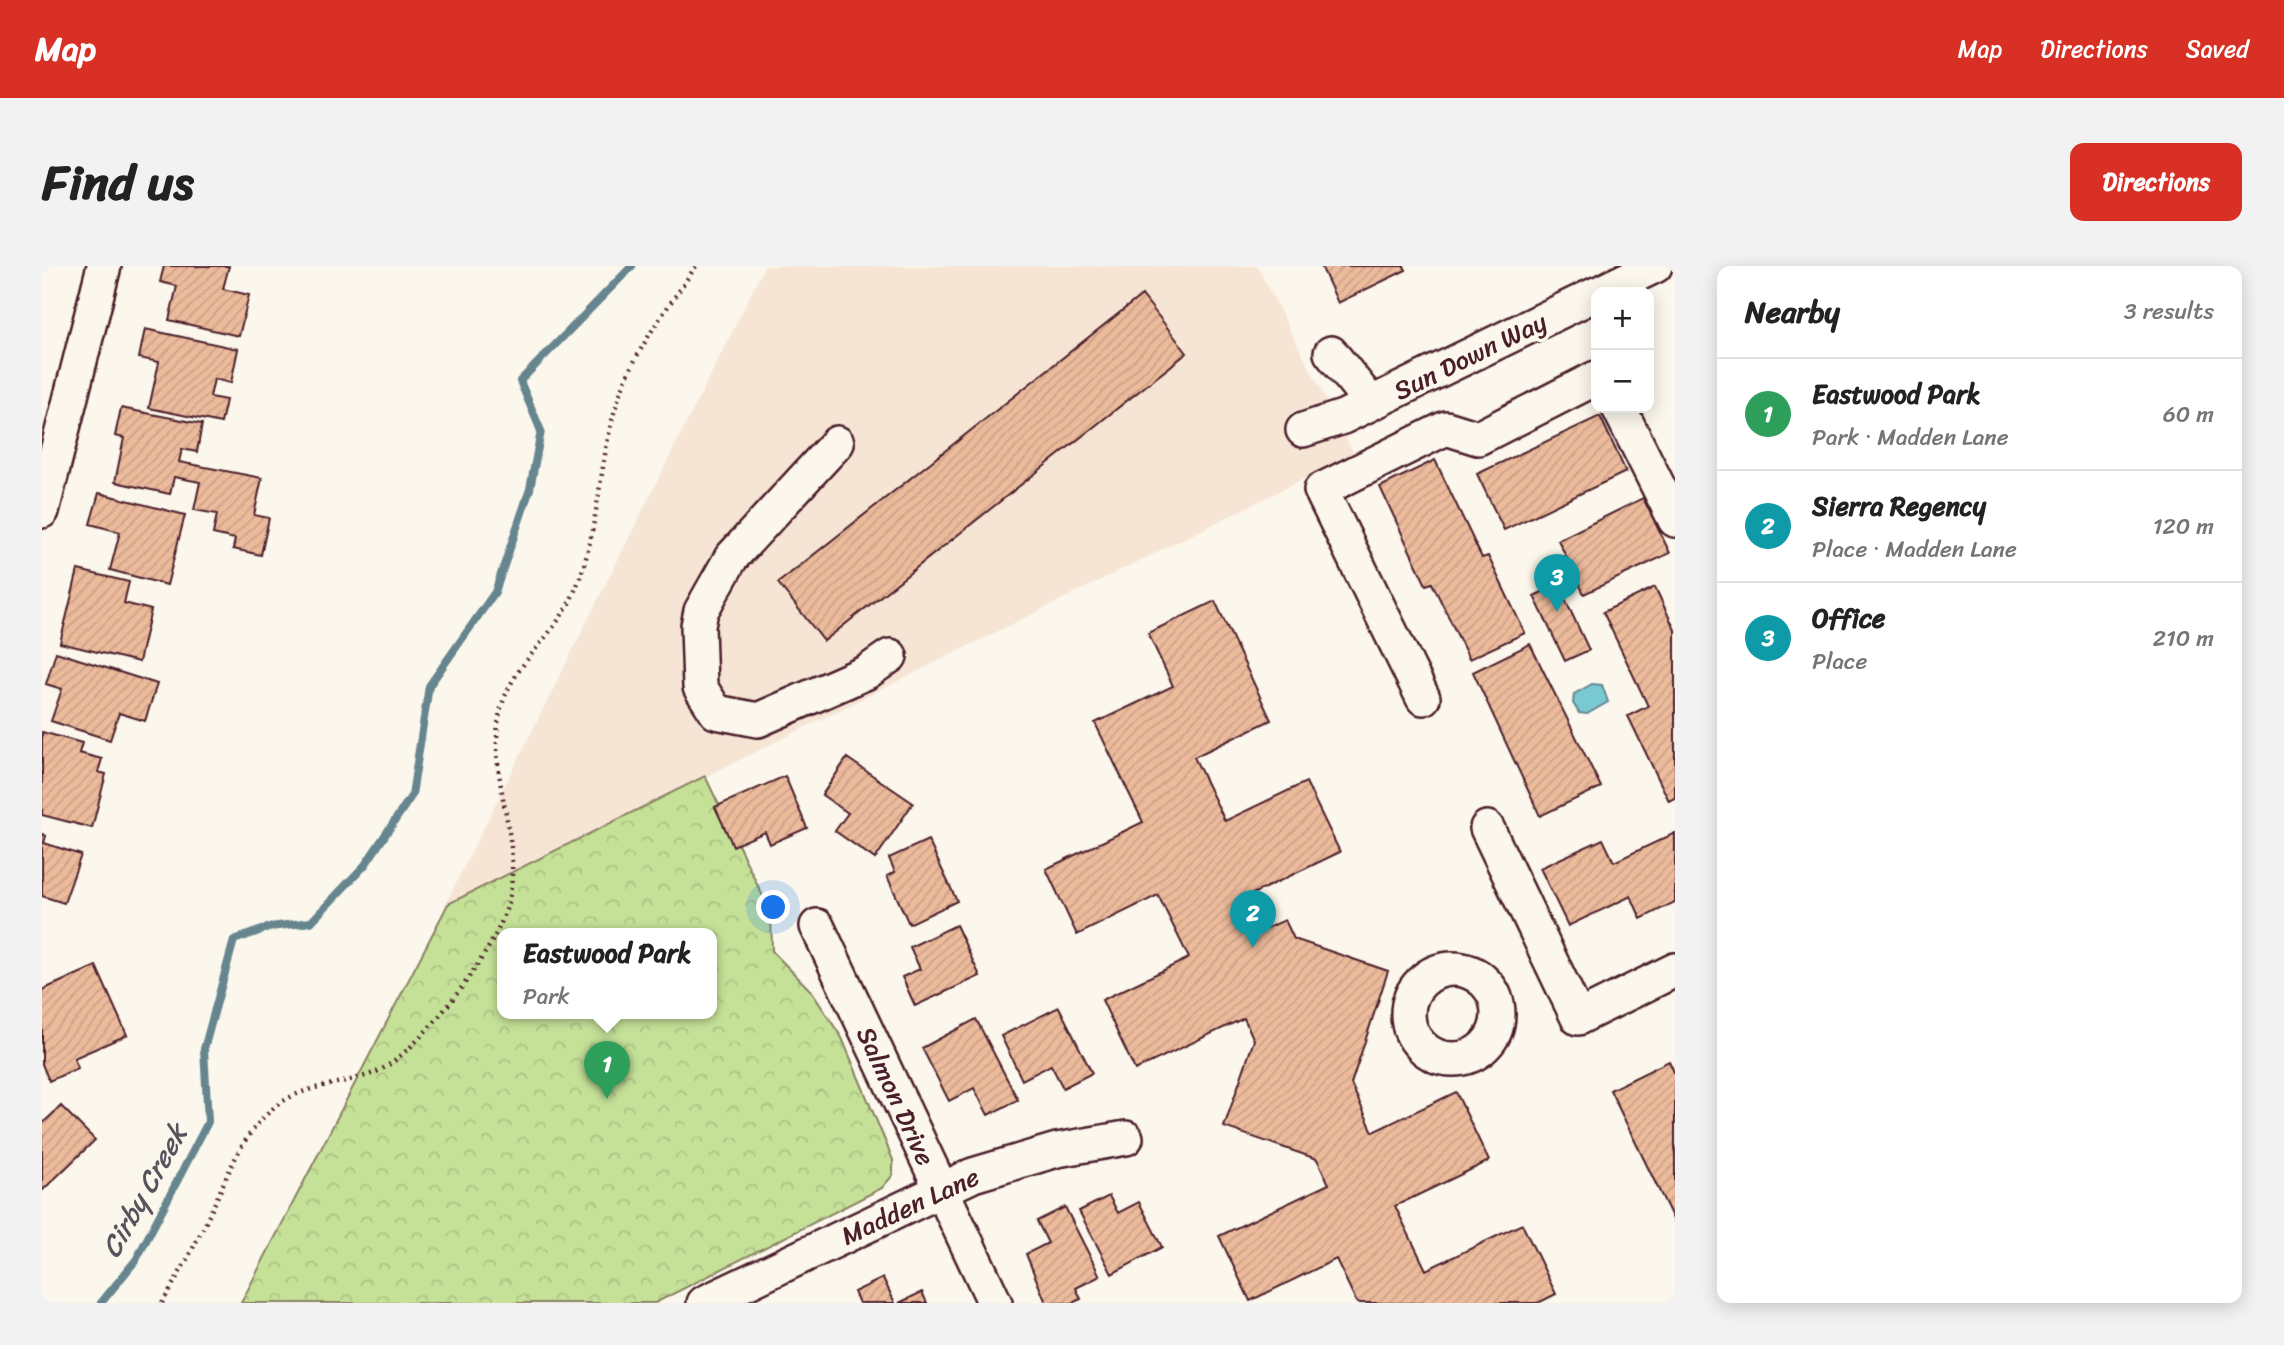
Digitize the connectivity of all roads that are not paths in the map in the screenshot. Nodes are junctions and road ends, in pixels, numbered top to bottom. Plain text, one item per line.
1 (104, 266) edge
2 (1669, 266) edge
3 (1621, 279) edge
4 (1675, 279) edge
5 (1331, 353) dead end
6 (1591, 380) edge
7 (1357, 410) junction
8 (1622, 413) edge
9 (1303, 429) dead end
10 (837, 443) dead end
11 (42, 511) edge
12 (1675, 520) edge
13 (890, 656) dead end
14 (1423, 698) dead end
15 (1487, 828) dead end
16 (817, 926) dead end
17 (1675, 970) edge
18 (1126, 1138) dead end
19 (940, 1191) junction
20 (704, 1303) edge
21 (995, 1303) edge

1 - 11 street
2 - 4 street
3 - 7 street, Sun Down Way
5 - 7 street
6 - 14 street
7 - 9 street, Sun Down Way
8 - 12 street
10 - 13 street
15 - 17 street
16 - 19 street, Salmon Drive
18 - 19 street, Madden Lane
19 - 20 street, Madden Lane
19 - 21 street, Salmon Drive

